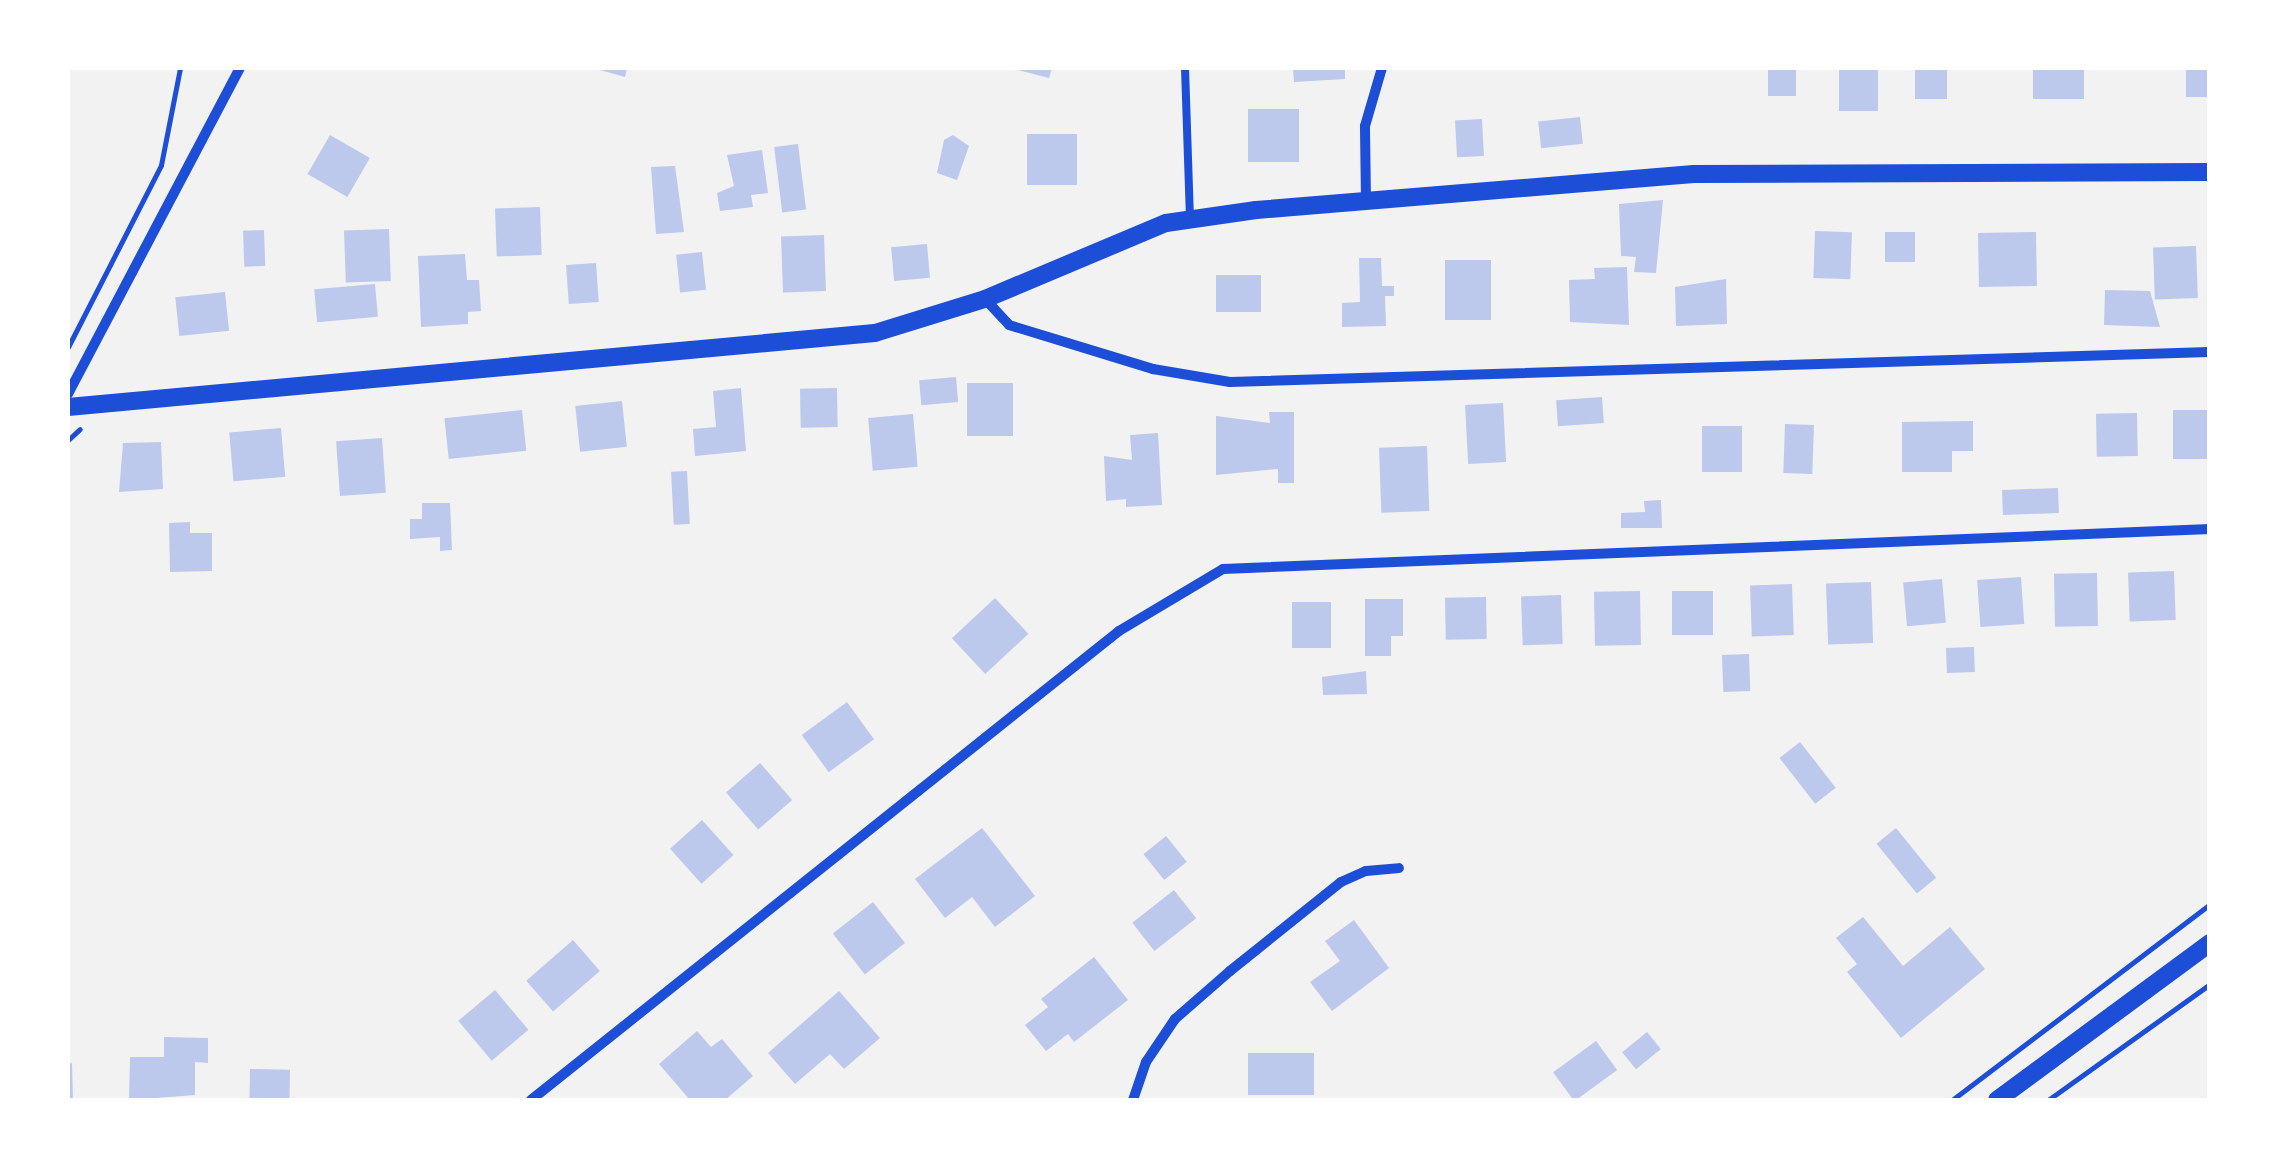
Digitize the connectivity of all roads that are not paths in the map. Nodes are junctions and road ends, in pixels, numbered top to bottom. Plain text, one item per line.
1 (240, 68) edge
2 (1185, 68) edge
3 (1382, 68) edge
4 (2210, 172) edge
5 (1366, 201) junction
6 (1190, 218) junction
7 (985, 299) junction
8 (2210, 352) edge
9 (68, 394) edge
10 (68, 407) edge
11 (2210, 529) edge
12 (1399, 868) dead end
13 (2210, 943) edge
14 (531, 1100) edge
15 (1133, 1100) edge
16 (1996, 1100) edge

1 - 9 street
2 - 6 lane
3 - 5 street
4 - 5 street
5 - 6 street
6 - 7 street
7 - 8 street
7 - 10 street
11 - 14 street
12 - 15 street
13 - 16 street

